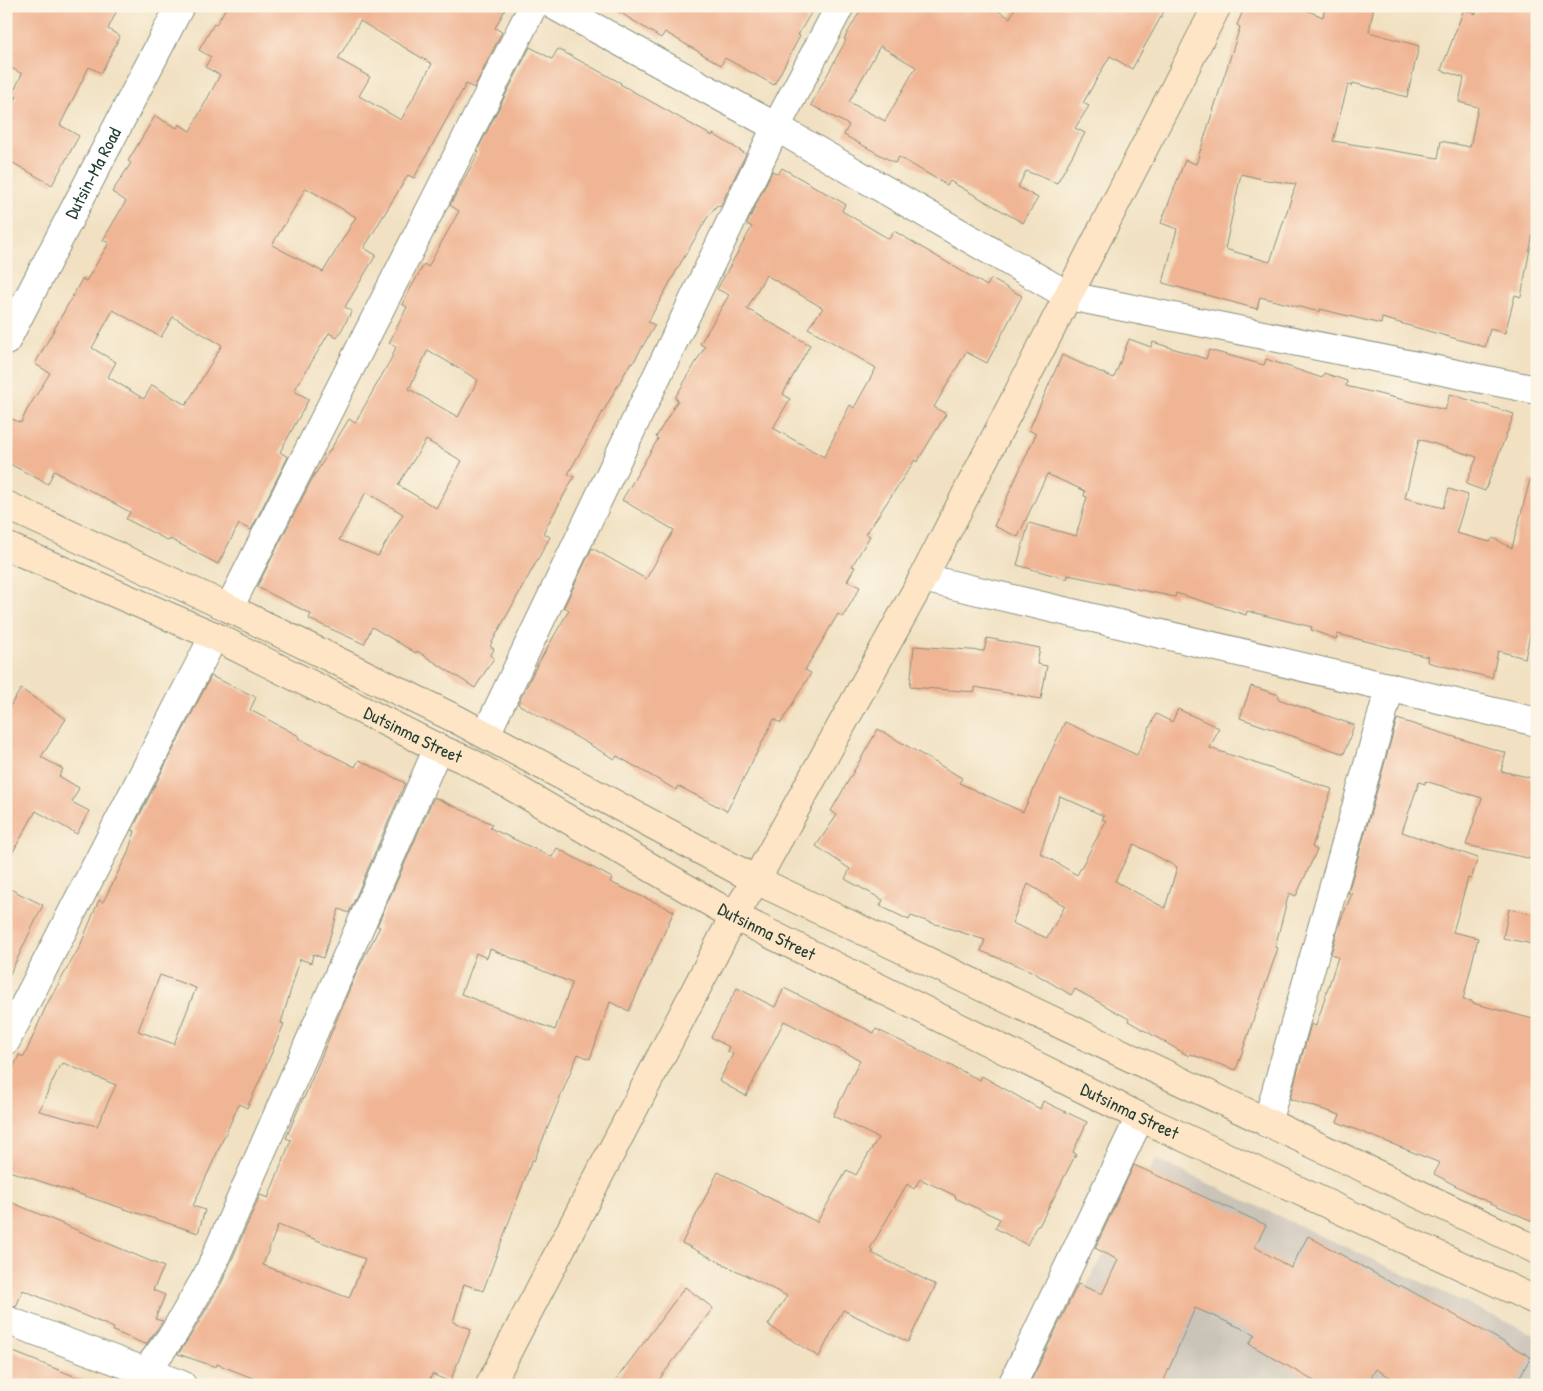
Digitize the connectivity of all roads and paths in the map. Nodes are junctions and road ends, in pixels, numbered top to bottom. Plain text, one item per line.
1 (180, 6) edge
2 (533, 6) edge
3 (555, 6) edge
4 (840, 6) edge
5 (1217, 6) edge
6 (776, 127) junction
7 (1069, 296) junction
8 (6, 340) edge
9 (1537, 390) edge
10 (6, 505) edge
11 (6, 546) edge
12 (923, 578) junction
13 (229, 608) junction
14 (214, 636) junction
15 (1390, 687) junction
16 (1537, 722) edge
17 (486, 734) junction
18 (438, 748) junction
19 (756, 880) junction
20 (734, 916) junction
21 (6, 1041) edge
22 (1140, 1117) junction
23 (1267, 1123) junction
24 (1537, 1250) edge
25 (1537, 1301) edge
26 (6, 1320) edge
27 (143, 1378) edge
28 (182, 1385) edge
29 (490, 1385) edge
30 (1012, 1385) edge

1 - 8 street, Dutsin-Ma Road
2 - 13 street
3 - 6 street
4 - 6 street
5 - 7 street
6 - 7 street
6 - 17 street
7 - 9 street
7 - 12 street
10 - 13 street, Dutsinma Street
11 - 14 street, Dutsinma Street
12 - 15 street
12 - 19 street
13 - 17 street, Dutsinma Street
14 - 18 street, Dutsinma Street
14 - 21 street
15 - 16 street
15 - 23 street
17 - 19 street, Dutsinma Street
18 - 20 street, Dutsinma Street
18 - 27 street
19 - 20 street
19 - 23 street, Dutsinma Street
20 - 22 street, Dutsinma Street
20 - 29 street
22 - 25 street, Dutsinma Street
22 - 30 street
23 - 24 street, Dutsinma Street
26 - 27 street
27 - 28 street

